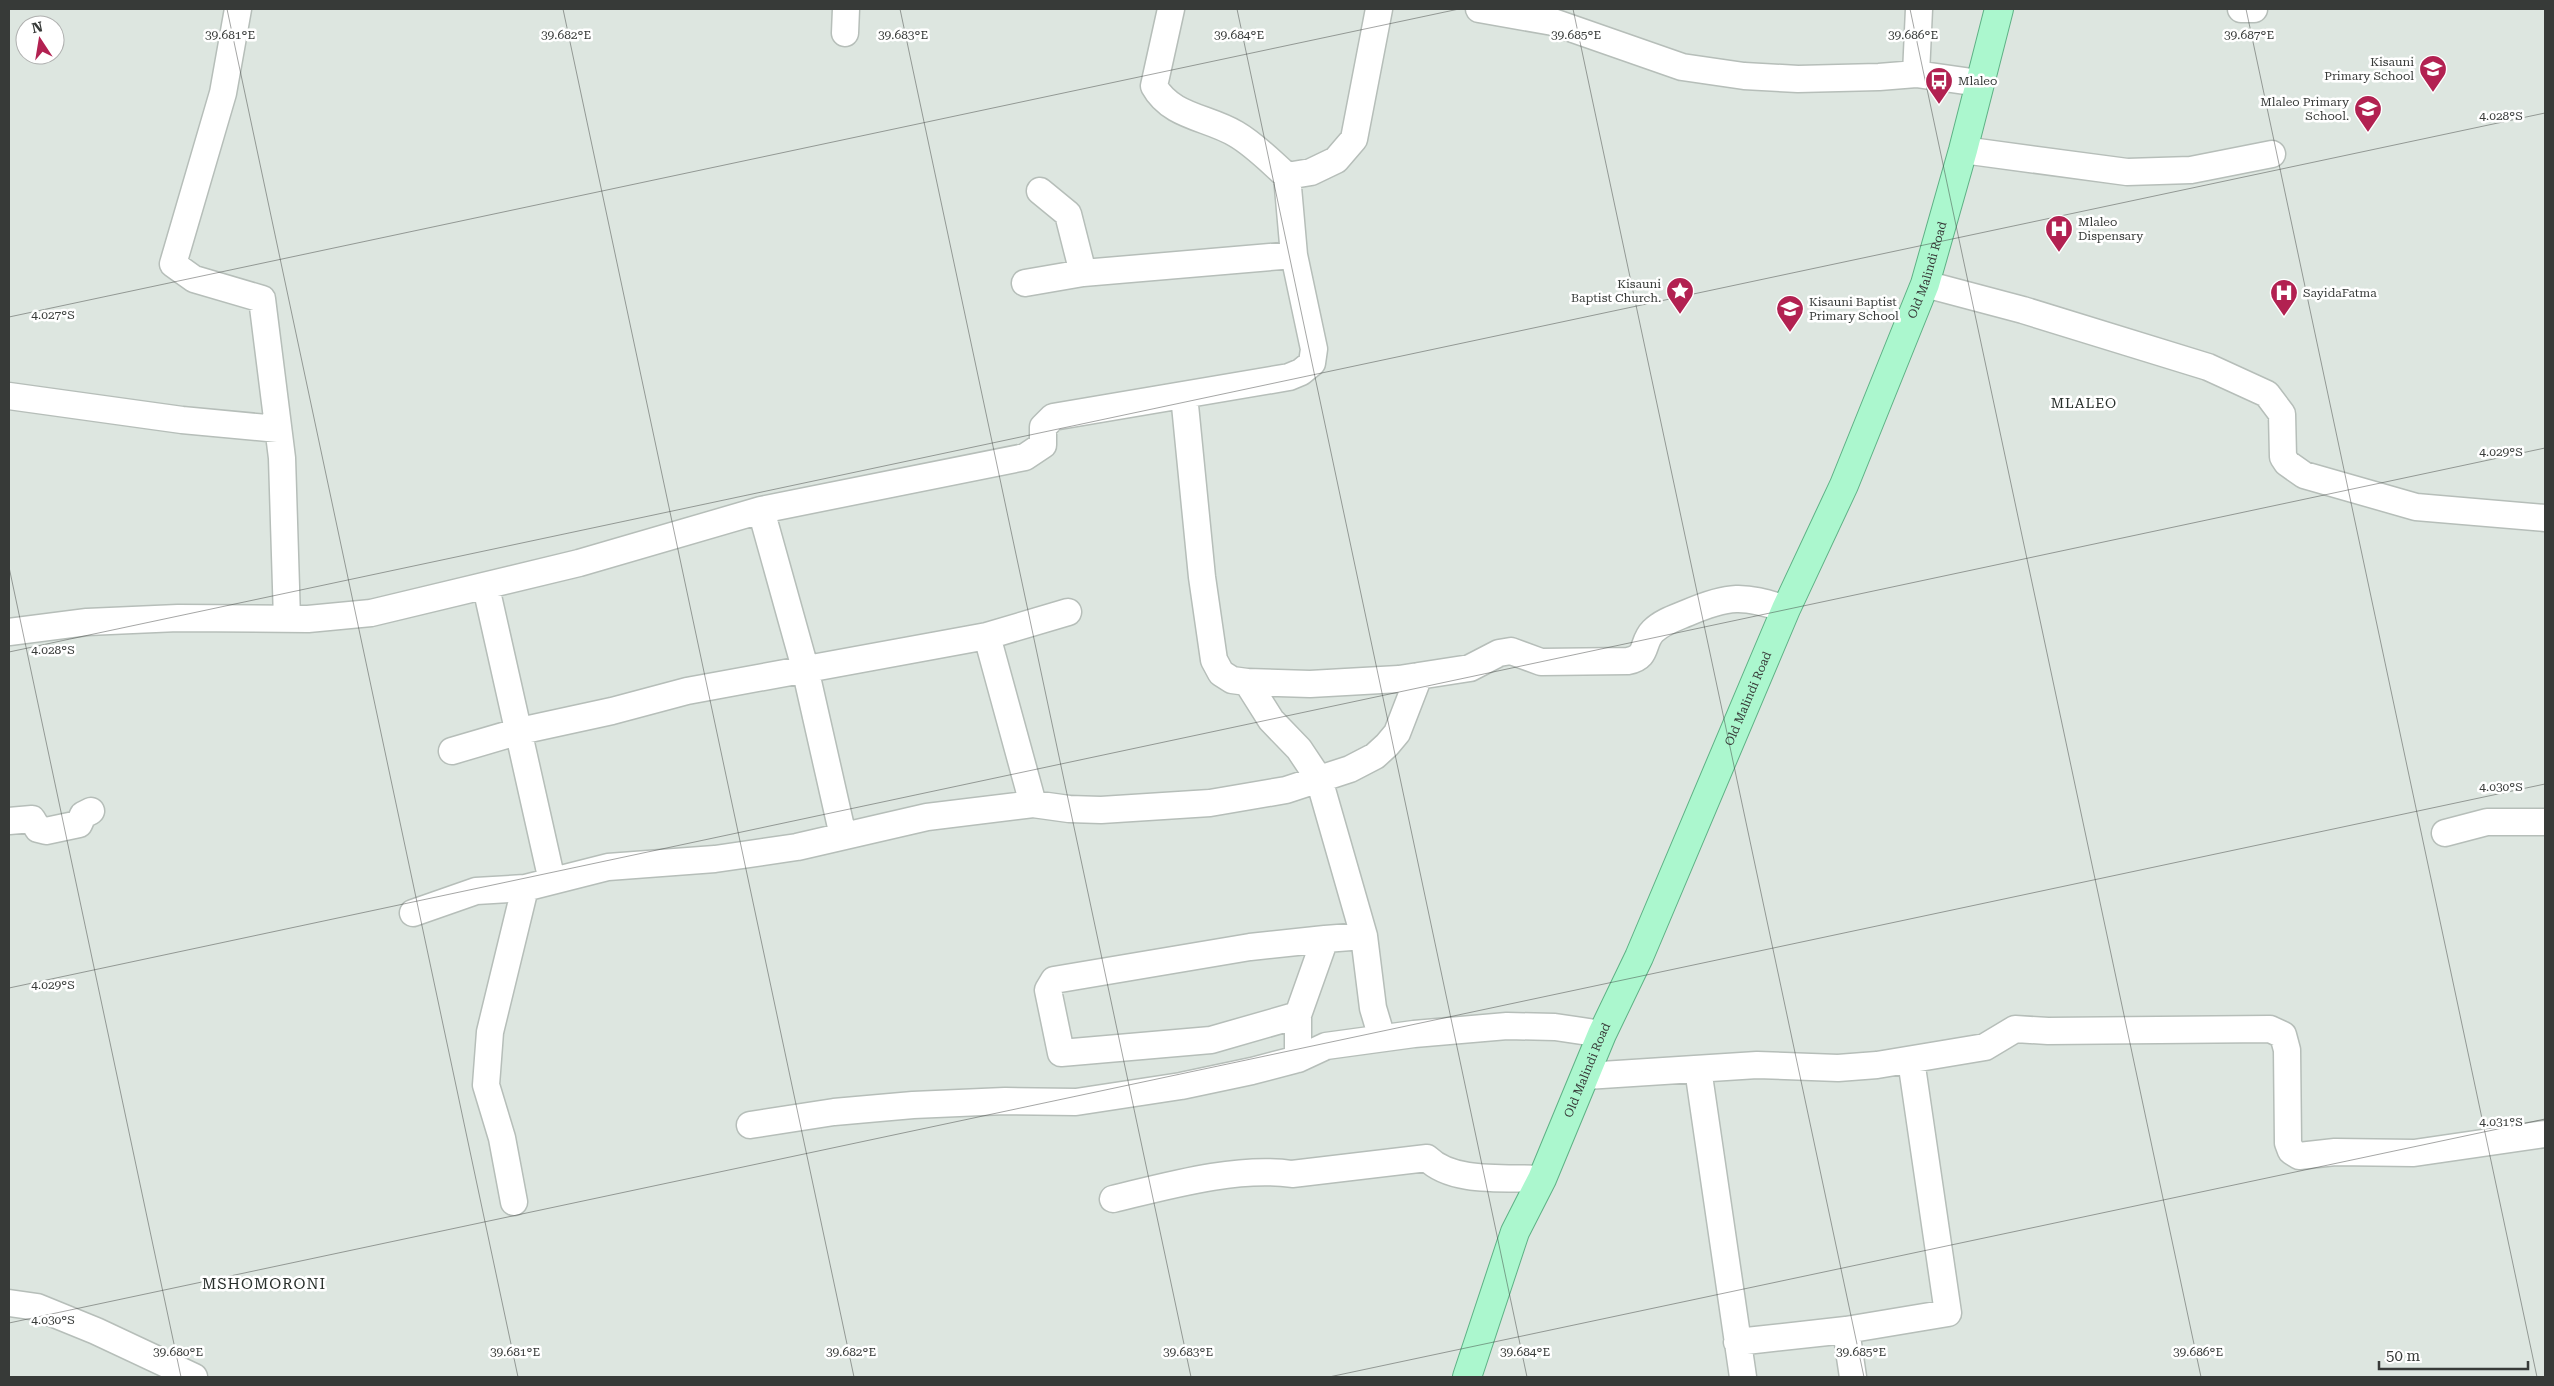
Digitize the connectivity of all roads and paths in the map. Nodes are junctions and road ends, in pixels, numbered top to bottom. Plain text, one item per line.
1 (238, 9) edge
2 (1172, 9) edge
3 (1379, 9) edge
4 (1478, 9) edge
5 (1919, 9) edge
6 (2000, 9) edge
7 (2241, 9) edge
8 (2254, 9) edge
9 (1916, 74) junction
10 (1979, 83) junction
11 (1963, 150) junction
12 (2272, 154) dead end
13 (1287, 176) junction
14 (1040, 192) dead end
15 (1294, 255) junction
16 (1083, 273) junction
17 (1025, 283) dead end
18 (1925, 284) junction
19 (1184, 394) junction
20 (9, 396) edge
21 (278, 429) junction
22 (760, 510) junction
23 (2545, 518) edge
24 (486, 587) junction
25 (1786, 609) junction
26 (1068, 612) dead end
27 (287, 619) junction
28 (9, 632) edge
29 (987, 636) junction
30 (805, 668) junction
31 (1419, 676) junction
32 (1248, 682) junction
33 (520, 731) junction
34 (452, 751) dead end
35 (1319, 779) junction
36 (1033, 804) junction
37 (91, 812) dead end
38 (9, 821) edge
39 (2545, 822) edge
40 (2445, 833) dead end
41 (843, 836) junction
42 (552, 881) junction
43 (525, 888) junction
44 (413, 913) dead end
45 (1364, 936) junction
46 (1325, 939) junction
47 (1298, 1015) junction
48 (1602, 1034) junction
49 (1382, 1038) junction
50 (1298, 1059) junction
51 (1910, 1060) junction
52 (1698, 1069) junction
53 (1586, 1076) junction
54 (750, 1124) dead end
55 (2545, 1134) edge
56 (1542, 1178) junction
57 (1113, 1199) dead end
58 (514, 1202) dead end
59 (9, 1303) edge
60 (1846, 1330) junction
61 (1737, 1342) junction
62 (194, 1377) edge
63 (1467, 1377) edge
64 (1743, 1377) edge
65 (1852, 1377) edge

1 - 21 street
2 - 13 street
3 - 13 street
4 - 9 street
5 - 9 street
6 - 10 main road, Old Malindi Road
7 - 8 street
9 - 10 street
10 - 11 main road, Old Malindi Road
11 - 12 street
11 - 18 main road, Old Malindi Road
13 - 15 street
14 - 16 street
15 - 16 street
15 - 19 street
16 - 17 street
18 - 23 street
18 - 25 main road, Old Malindi Road
19 - 22 street
19 - 32 street
20 - 21 street
21 - 27 street
22 - 24 street
22 - 30 street
24 - 27 street
24 - 33 street
25 - 31 street
25 - 48 main road, Old Malindi Road
26 - 29 street
27 - 28 street
29 - 30 street
29 - 36 street
30 - 33 street
30 - 41 street
31 - 32 street
31 - 35 street
32 - 35 street
33 - 34 street
33 - 42 street
35 - 36 street
35 - 45 street
36 - 41 street
37 - 38 street
39 - 40 street
41 - 42 street
42 - 43 street
43 - 44 street
43 - 58 street
45 - 46 street
45 - 49 street
46 - 47 street
46 - 47 street
47 - 50 street
48 - 49 street
48 - 53 main road, Old Malindi Road
49 - 50 street
50 - 54 street
51 - 52 street
51 - 55 street
51 - 60 street
52 - 53 street
52 - 61 street
53 - 56 main road, Old Malindi Road
56 - 57 street
56 - 63 main road, Old Malindi Road
59 - 62 street
60 - 61 street
60 - 65 street
61 - 64 street

